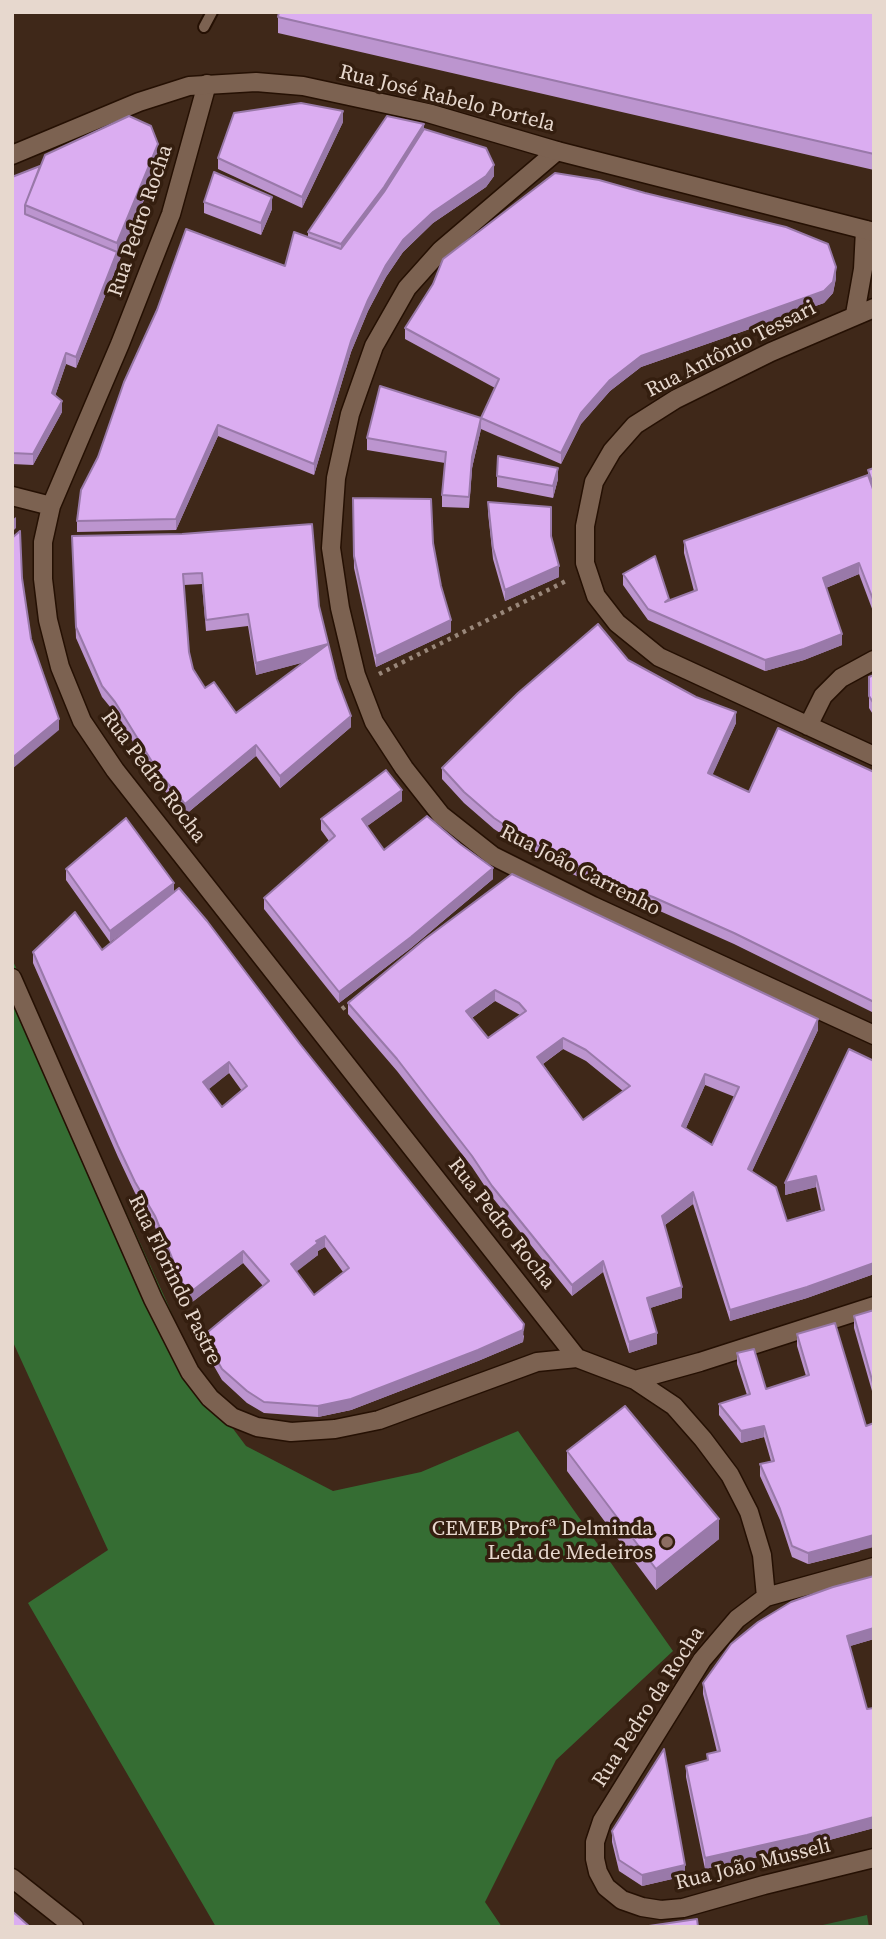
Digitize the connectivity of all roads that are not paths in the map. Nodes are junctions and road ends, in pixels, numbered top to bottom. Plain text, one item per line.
1 (212, 12) edge
2 (204, 27) dead end
3 (207, 84) junction
4 (557, 150) junction
5 (12, 155) edge
6 (869, 231) edge
7 (874, 308) edge
8 (855, 314) junction
9 (12, 496) edge
10 (51, 506) junction
11 (874, 660) edge
12 (808, 726) junction
13 (874, 756) edge
14 (12, 978) edge
15 (874, 1035) edge
16 (874, 1306) edge
17 (578, 1358) junction
18 (635, 1380) junction
19 (874, 1567) edge
20 (766, 1597) junction
21 (874, 1858) edge
22 (12, 1878) edge
23 (606, 1887) joint
24 (74, 1927) edge

1 - 2 lane
3 - 4 street, Rua José Rabelo Portela
3 - 5 street, Rua José Rabelo Portela
3 - 10 street, Rua Pedro Rocha
4 - 6 street, Rua José Rabelo Portela
4 - 15 street, Rua João Carrenho
6 - 8 street
7 - 8 street, Rua Antônio Tessari
8 - 12 street, Rua Antônio Tessari
9 - 10 street
10 - 17 street, Rua Pedro Rocha
11 - 12 street
12 - 13 street, Rua Antônio Tessari
14 - 17 street, Rua Florindo Pastre
16 - 18 street
17 - 18 street
18 - 20 street
19 - 20 street
20 - 23 street, Rua Pedro da Rocha
21 - 23 street, Rua João Musseli
22 - 24 street

